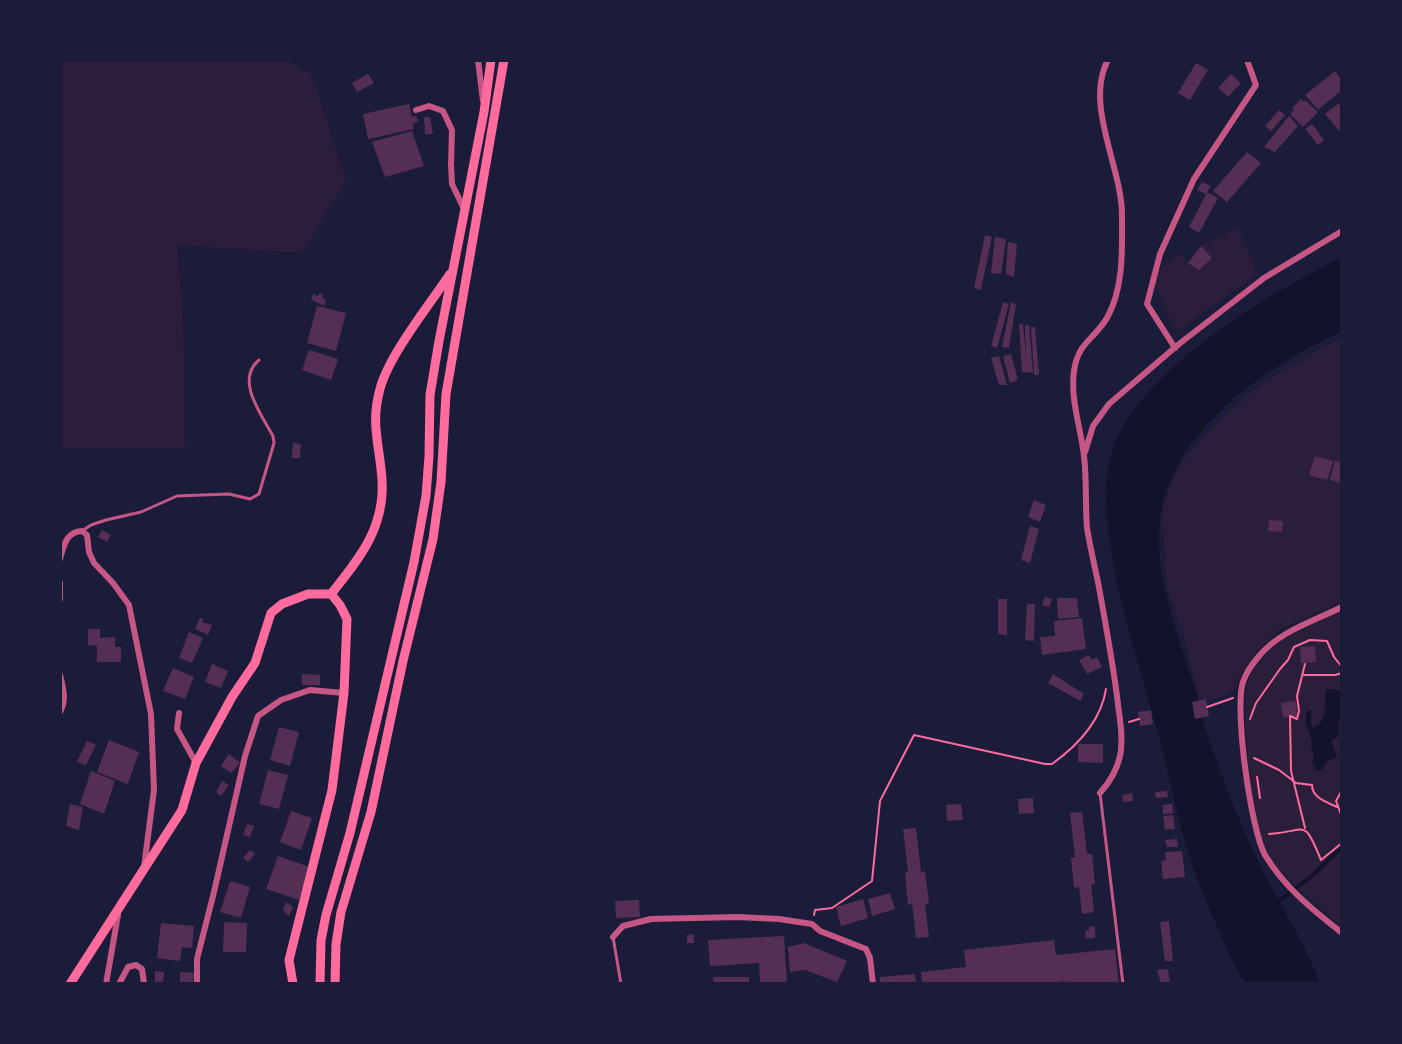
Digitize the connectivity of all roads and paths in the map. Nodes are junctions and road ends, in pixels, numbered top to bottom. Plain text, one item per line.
1 (478, 60) edge
2 (491, 60) edge
3 (504, 60) edge
4 (1108, 60) edge
5 (1247, 60) edge
6 (416, 110) dead end
7 (484, 112) junction
8 (465, 211) junction
9 (1342, 231) edge
10 (453, 271) junction
11 (1175, 348) junction
12 (259, 360) dead end
13 (1084, 455) junction
14 (82, 531) junction
15 (60, 559) edge
16 (60, 583) edge
17 (331, 594) junction
18 (60, 599) edge
19 (1342, 607) edge
20 (1305, 664) dead end
21 (1342, 667) edge
22 (1342, 673) edge
23 (60, 675) edge
24 (1303, 675) junction
25 (1106, 685) dead end
26 (344, 693) junction
27 (1241, 696) junction
28 (1207, 707) dead end
29 (60, 712) edge
30 (179, 713) dead end
31 (1250, 725) dead end
32 (1254, 758) dead end
33 (196, 763) junction
34 (1255, 770) dead end
35 (1296, 783) junction
36 (1342, 790) edge
37 (1100, 793) joint
38 (1260, 805) dead end
39 (1337, 807) junction
40 (1342, 817) edge
41 (1305, 829) junction
42 (1264, 830) dead end
43 (1342, 843) edge
44 (143, 870) junction
45 (118, 911) junction
46 (812, 924) junction
47 (1342, 933) edge
48 (613, 937) joint
49 (70, 984) edge
50 (106, 984) edge
51 (119, 984) edge
52 (144, 984) edge
53 (197, 984) edge
54 (293, 984) edge
55 (320, 984) edge
56 (335, 984) edge
57 (621, 984) edge
58 (873, 984) edge
59 (1123, 984) edge

1 - 7 street
2 - 7 main road
3 - 56 main road
4 - 13 street
5 - 11 street
6 - 8 street
7 - 8 main road
8 - 10 main road
9 - 11 street
10 - 17 main road
10 - 55 main road
11 - 13 street
12 - 14 lane
13 - 37 street
14 - 15 street
14 - 44 street
16 - 18 street
17 - 26 main road
17 - 33 main road
19 - 27 street
20 - 24 path
21 - 31 path
22 - 24 path
23 - 29 street
24 - 35 path
25 - 46 path
26 - 53 street
26 - 54 main road
27 - 28 path
27 - 47 street
30 - 33 street
32 - 35 path
33 - 44 main road
34 - 38 path
35 - 39 path
35 - 41 path
36 - 39 path
37 - 59 lane
39 - 40 path
41 - 42 path
41 - 43 path
44 - 45 main road
45 - 49 main road
45 - 50 street
46 - 48 street
46 - 58 street
48 - 57 lane
51 - 52 street

